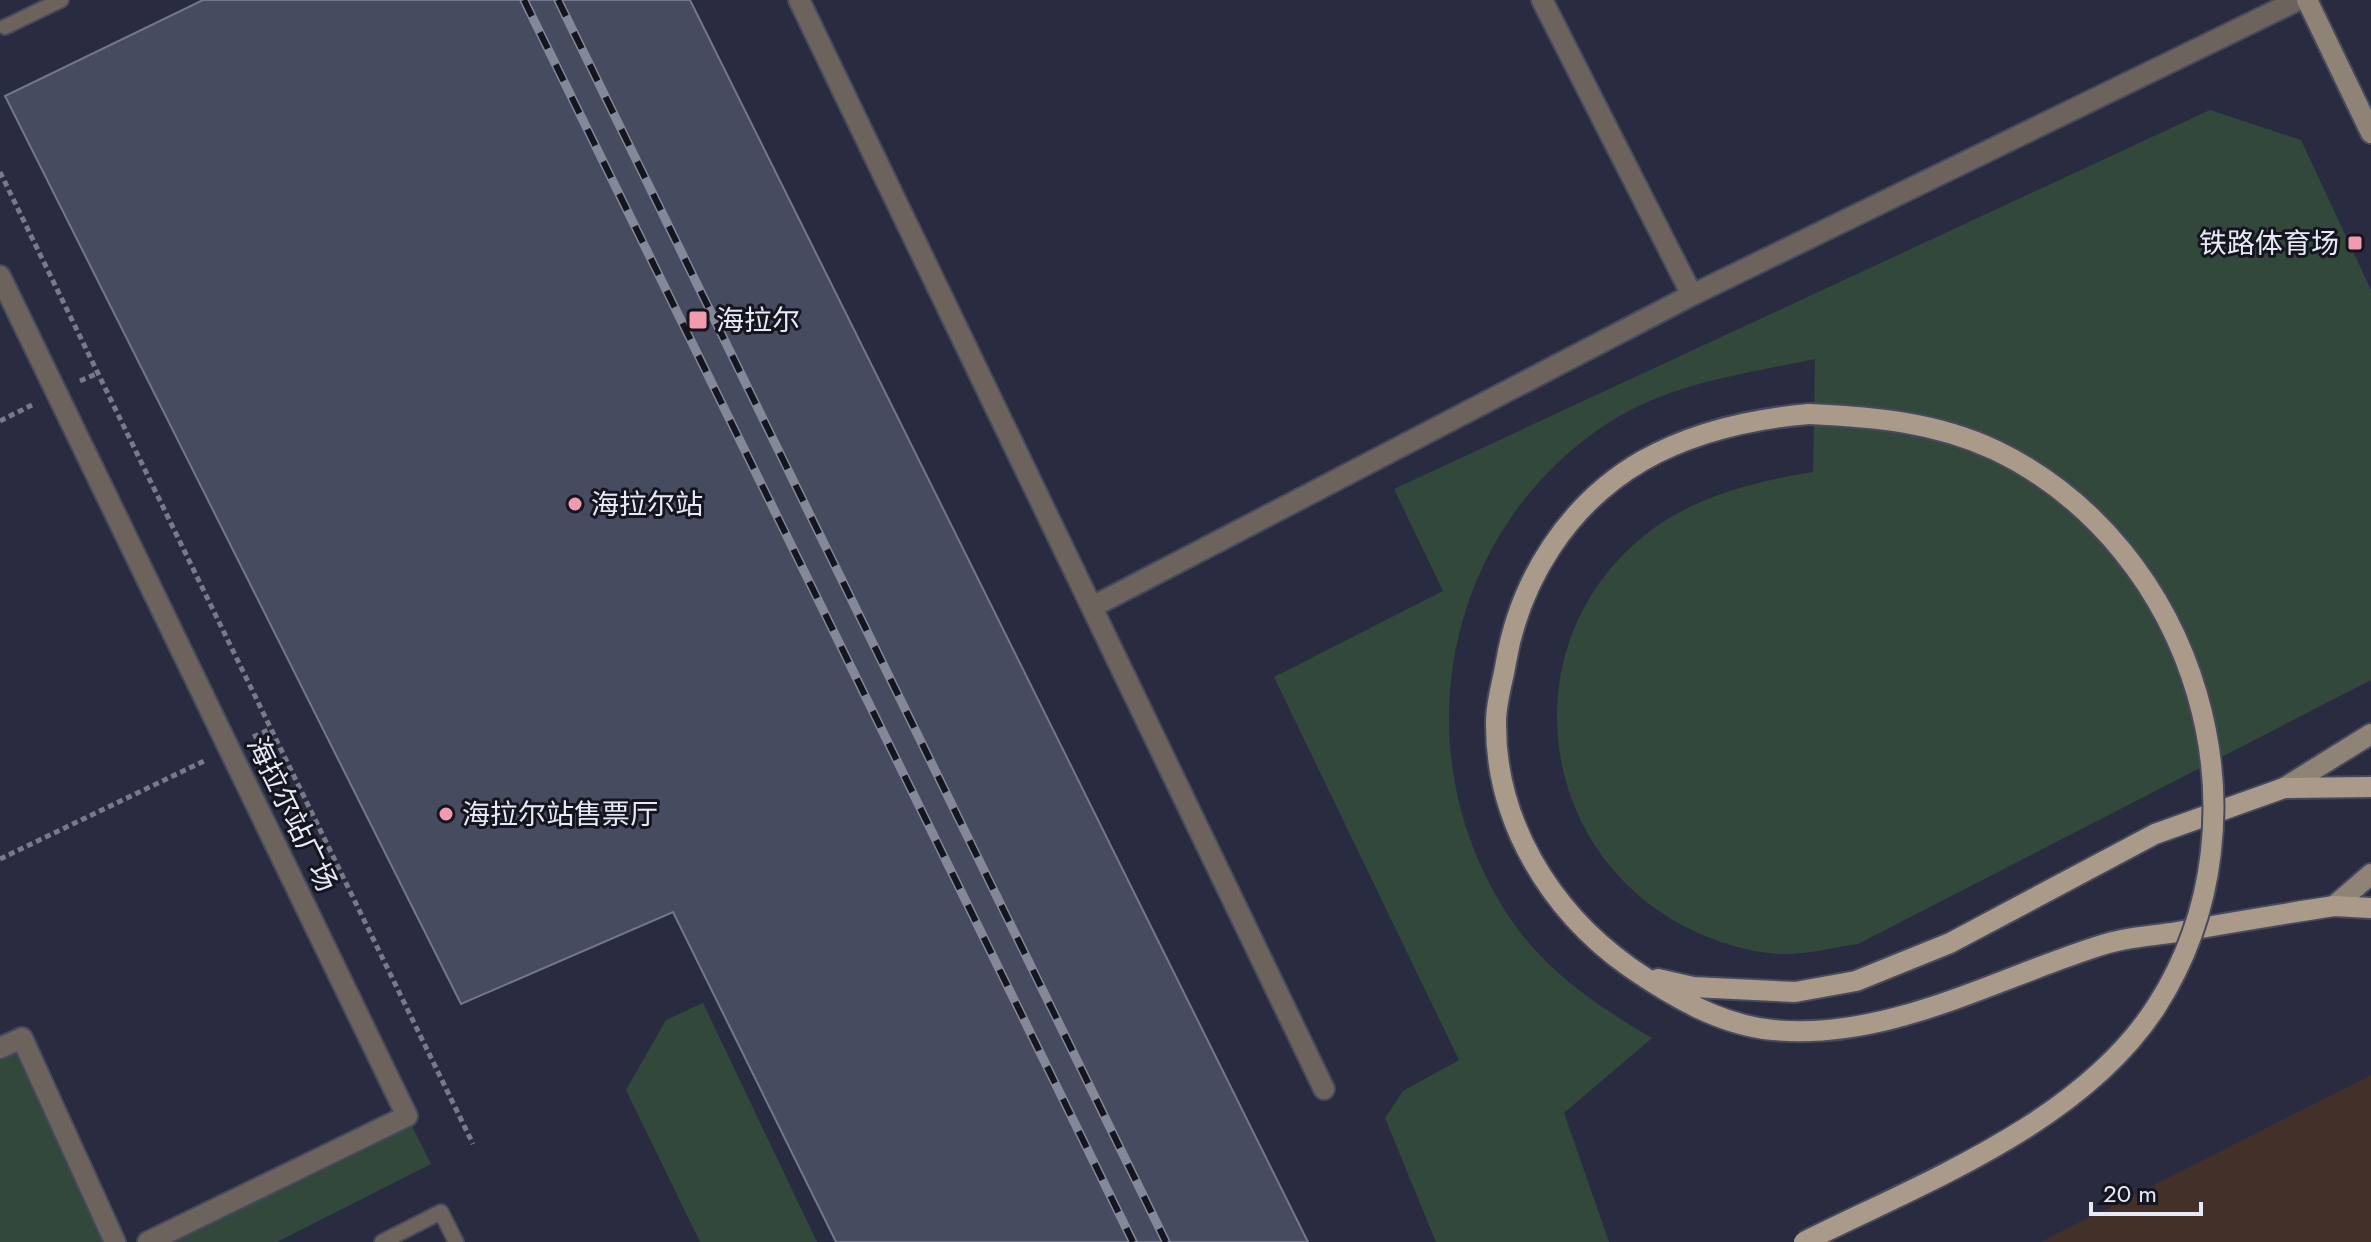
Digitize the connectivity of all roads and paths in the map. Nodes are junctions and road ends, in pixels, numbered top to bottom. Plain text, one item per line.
1 (799, 0) edge
2 (1542, 0) edge
3 (2298, 0) edge
4 (2307, 0) edge
5 (58, 1) edge
6 (5, 27) dead end
7 (2371, 133) edge
8 (0, 172) edge
9 (0, 276) edge
10 (1692, 295) junction
11 (1092, 607) junction
12 (270, 729) junction
13 (2371, 734) edge
14 (241, 743) dead end
15 (213, 756) dead end
16 (2371, 787) edge
17 (2284, 788) junction
18 (0, 859) edge
19 (2371, 874) edge
20 (2334, 906) junction
21 (2371, 908) edge
22 (1642, 976) junction
23 (0, 1048) edge
24 (1324, 1089) dead end
25 (473, 1144) dead end
26 (115, 1242) edge
27 (148, 1242) edge
28 (382, 1242) edge
29 (456, 1242) edge
30 (1804, 1242) edge

1 - 11 street
2 - 10 street
3 - 10 street
4 - 7 street
5 - 6 lane
8 - 12 path
9 - 27 street, 海拉尔站广场
10 - 11 street
11 - 24 street
12 - 14 path
12 - 25 path
13 - 17 street
15 - 18 path
16 - 17 main road
17 - 22 main road
19 - 20 street
20 - 21 main road
20 - 22 main road
22 - 30 main road, bridge
23 - 26 street
28 - 29 lane

